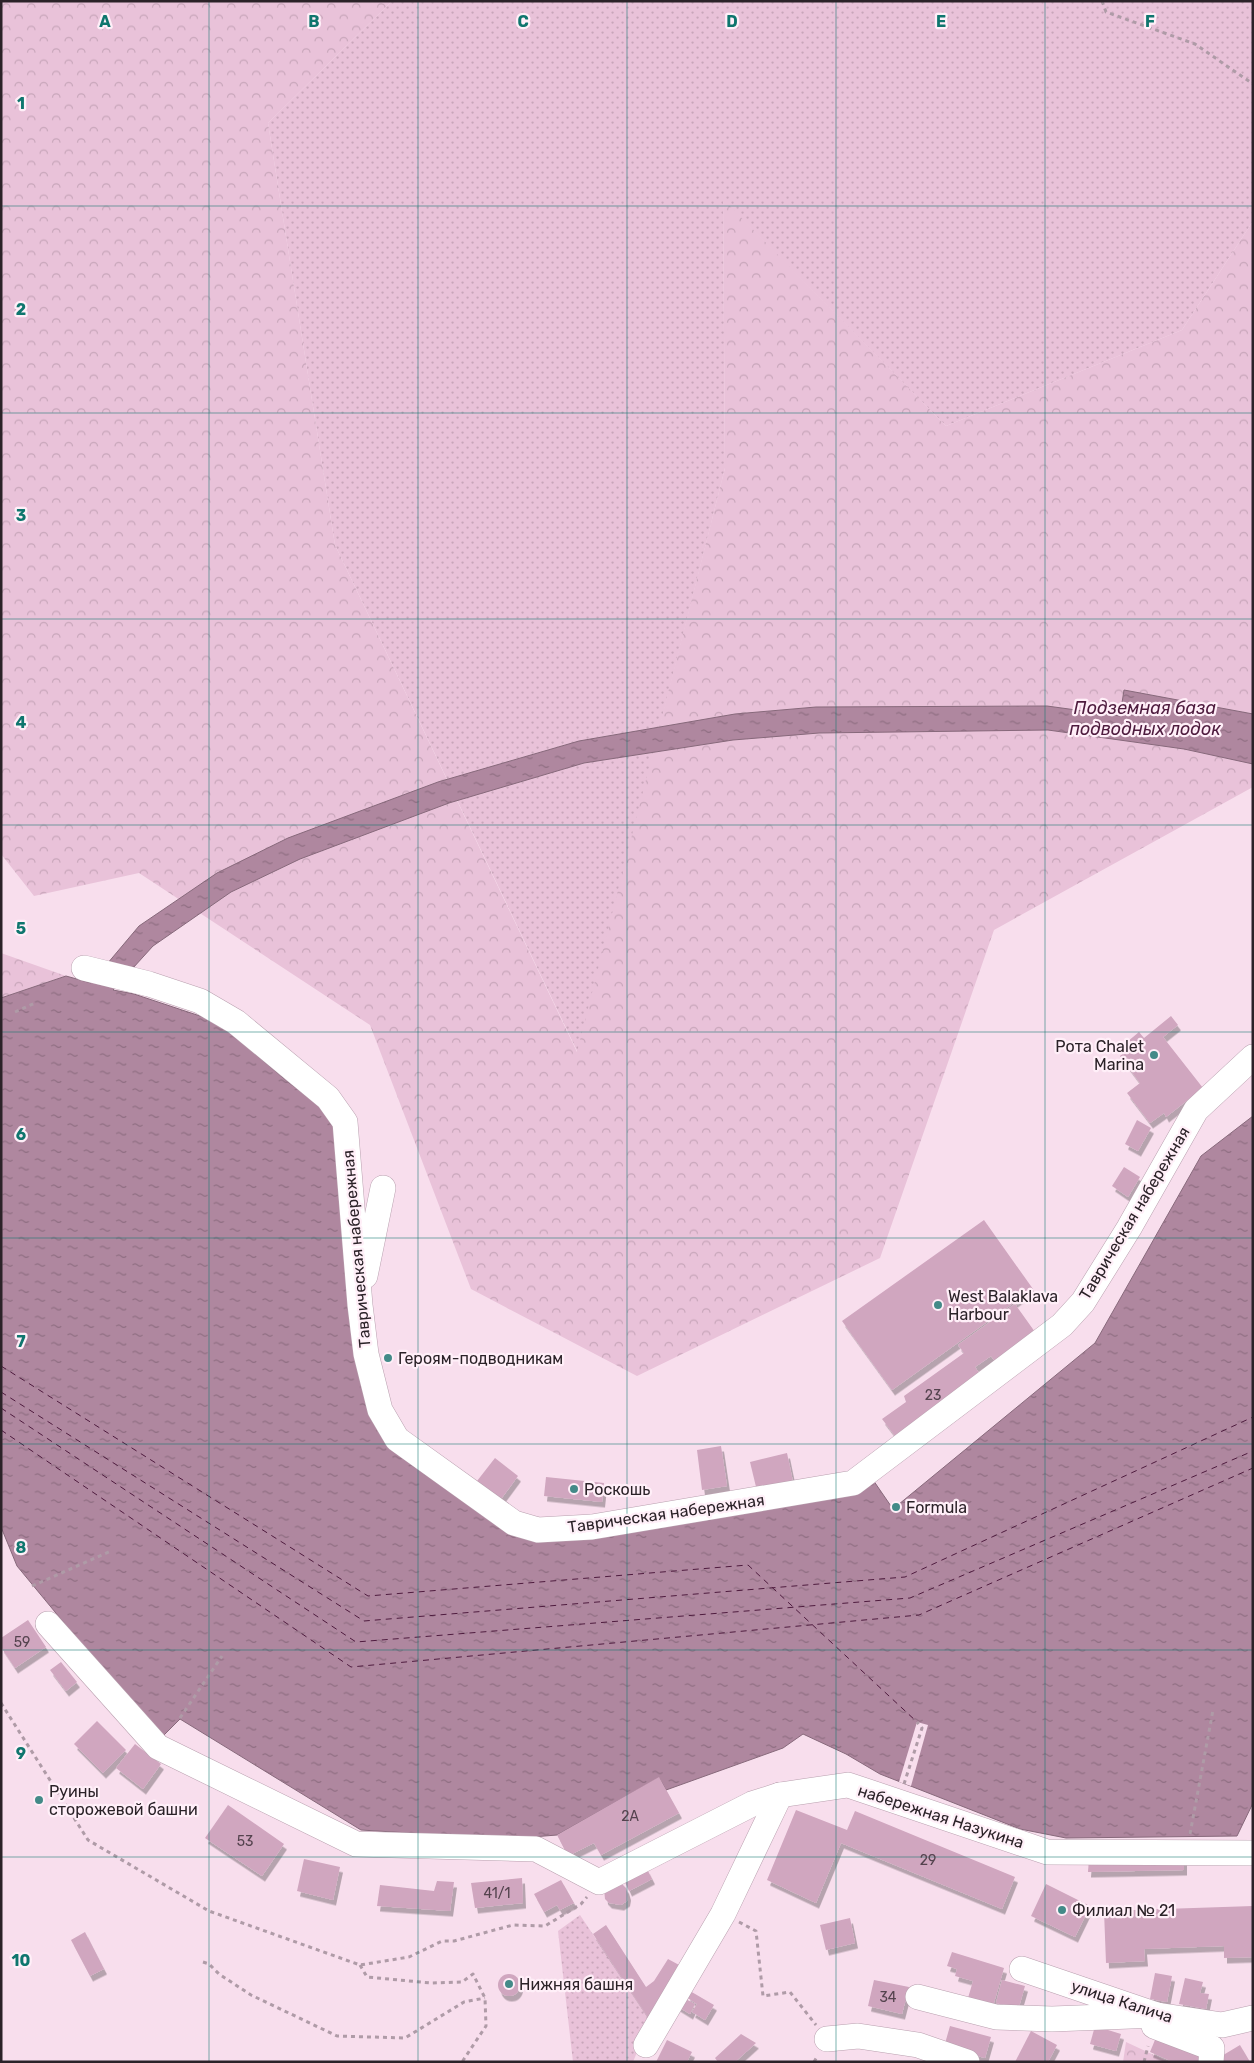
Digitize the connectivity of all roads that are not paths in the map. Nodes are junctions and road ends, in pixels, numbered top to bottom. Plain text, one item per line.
1 (84, 968) dead end
2 (1253, 1057) edge
3 (383, 1188) dead end
4 (360, 1305) junction
5 (48, 1624) dead end
6 (780, 1795) junction
7 (1253, 1853) edge
8 (1022, 1969) dead end
9 (918, 1997) dead end
10 (1158, 2015) junction
11 (1253, 2018) edge
12 (827, 2039) road end
13 (646, 2045) dead end
14 (967, 2062) edge
15 (1211, 2062) edge

1 - 4 street, Таврическая набережная
2 - 4 street, Таврическая набережная
3 - 4 street
5 - 6 street, набережная Назукина
6 - 7 street, набережная Назукина
6 - 13 street
8 - 10 street, улица Калича
9 - 10 street
10 - 11 street, улица Калича
10 - 15 street
12 - 14 street

